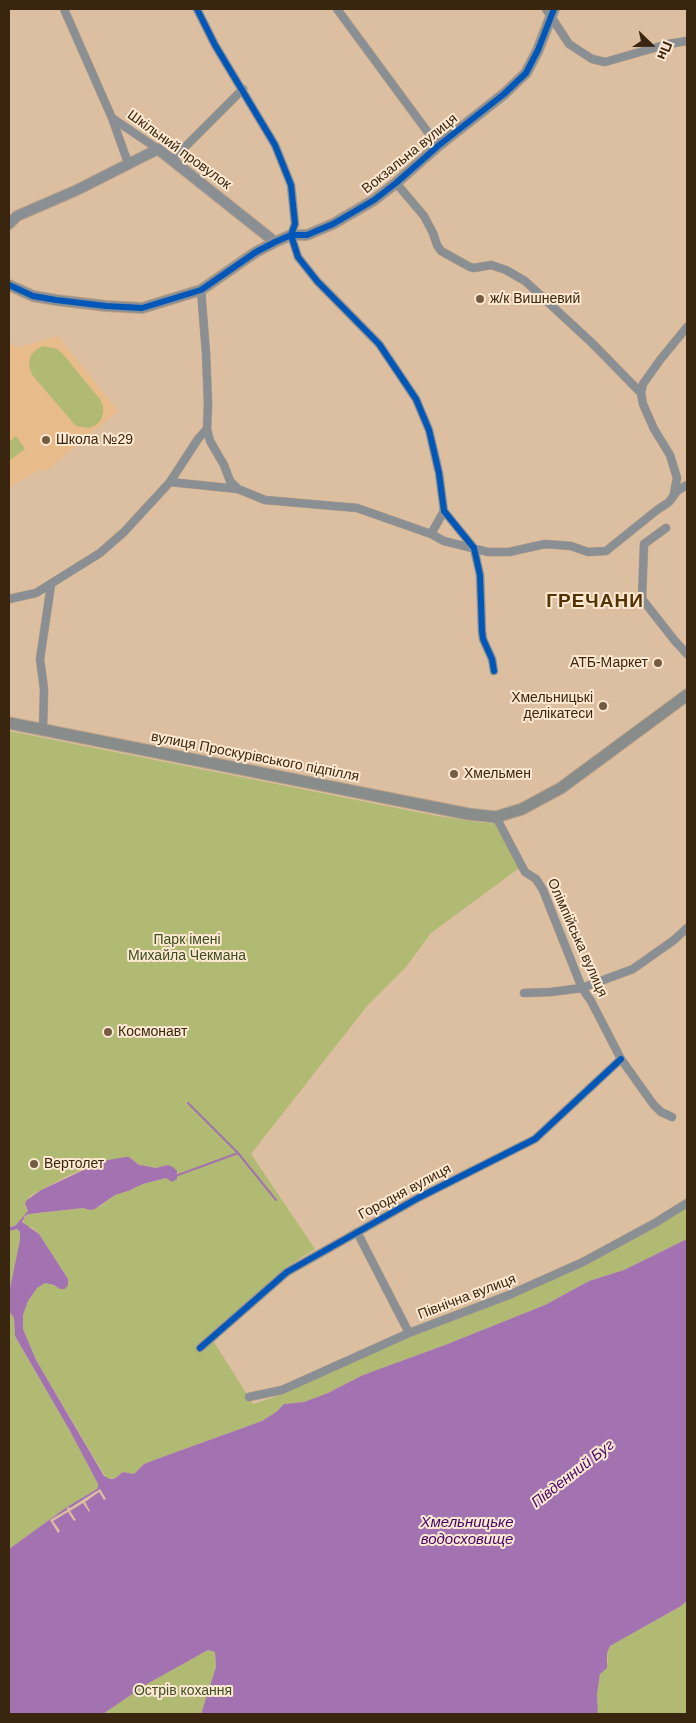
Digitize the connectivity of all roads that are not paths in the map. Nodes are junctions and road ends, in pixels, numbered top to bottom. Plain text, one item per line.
1 (64, 9) edge
2 (197, 9) edge
3 (337, 9) edge
4 (550, 10) edge
5 (687, 41) edge
6 (243, 89) junction
7 (112, 118) junction
8 (438, 146) junction
9 (158, 149) junction
10 (173, 159) junction
11 (128, 163) junction
12 (396, 183) junction
13 (13, 217) edge
14 (9, 224) edge
15 (290, 235) junction
16 (275, 242) junction
17 (9, 285) edge
18 (201, 290) junction
19 (687, 327) edge
20 (641, 393) junction
21 (207, 429) junction
22 (170, 482) junction
23 (687, 485) edge
24 (238, 489) junction
25 (669, 502) junction
26 (444, 511) junction
27 (666, 528) dead end
28 (431, 534) junction
29 (474, 548) junction
30 (51, 585) junction
31 (9, 599) edge
32 (687, 654) edge
33 (494, 671) dead end
34 (687, 695) edge
35 (9, 723) edge
36 (43, 730) junction
37 (496, 817) junction
38 (687, 928) edge
39 (582, 988) junction
40 (524, 993) dead end
41 (621, 1059) junction
42 (672, 1117) dead end
43 (687, 1202) edge
44 (357, 1232) junction
45 (409, 1333) junction
46 (200, 1348) dead end
47 (249, 1397) dead end

1 - 7 street, Шкільний провулок
2 - 6 street
3 - 8 street
4 - 5 street
4 - 8 street, Вокзальна вулиця
6 - 10 street
6 - 15 street
7 - 9 street, Шкільний провулок
7 - 11 street
8 - 12 street, Вокзальна вулиця
9 - 10 street, Шкільний провулок
9 - 11 street
10 - 16 street, Шкільний провулок
11 - 13 street
12 - 15 street, Вокзальна вулиця
12 - 20 street
13 - 14 street
15 - 16 street, Вокзальна вулиця
15 - 26 street
16 - 18 street, Вокзальна вулиця
17 - 18 street, Вокзальна вулиця
18 - 21 street
19 - 20 street
20 - 25 street
21 - 22 street
21 - 24 street
22 - 24 street
22 - 30 street
23 - 25 street
24 - 28 street
25 - 29 street
26 - 28 street
26 - 29 street
27 - 32 street
28 - 29 street
29 - 33 street
30 - 31 street
30 - 36 street
34 - 37 main road
35 - 36 main road, вулиця Проскурівського підпілля
36 - 37 main road, вулиця Проскурівського підпілля
37 - 39 street, Олімпійська вулиця
38 - 39 street
39 - 40 street
39 - 41 street, Олімпійська вулиця
41 - 42 street, Олімпійська вулиця
41 - 44 street, Городня вулиця
43 - 45 street, Північна вулиця
44 - 45 street
44 - 46 street, Городня вулиця
45 - 47 street, Північна вулиця

